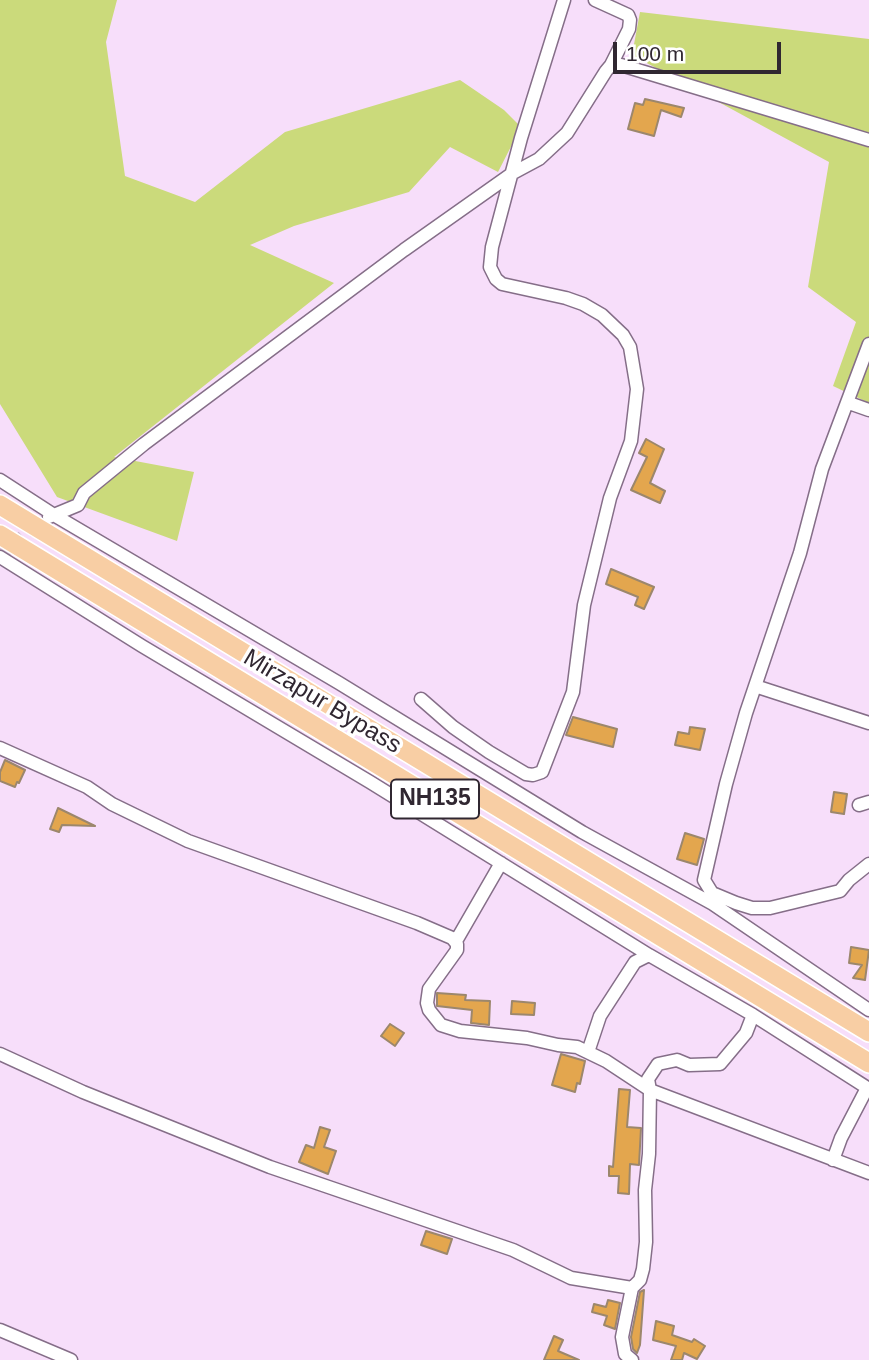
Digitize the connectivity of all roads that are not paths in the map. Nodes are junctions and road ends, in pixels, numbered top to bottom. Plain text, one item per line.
1 (564, 0) edge
2 (595, 0) edge
3 (611, 65) junction
4 (869, 140) edge
5 (513, 173) junction
6 (869, 344) edge
7 (849, 402) junction
8 (869, 410) edge
9 (0, 480) edge
10 (0, 505) edge
11 (48, 517) junction
12 (0, 535) edge
13 (0, 557) edge
14 (755, 686) junction
15 (421, 699) dead end
16 (869, 723) edge
17 (0, 748) edge
18 (533, 775) junction
19 (521, 795) junction
20 (501, 863) junction
21 (869, 864) edge
22 (456, 941) junction
23 (649, 955) junction
24 (869, 1010) edge
25 (754, 1015) junction
26 (869, 1031) edge
27 (588, 1052) junction
28 (0, 1054) edge
29 (869, 1063) edge
30 (868, 1088) edge
31 (650, 1090) junction
32 (833, 1160) junction
33 (869, 1173) edge
34 (632, 1288) junction
35 (0, 1330) edge
36 (71, 1360) edge
37 (632, 1360) edge

1 - 5 street
2 - 3 street
3 - 4 street
3 - 5 street
5 - 11 street
5 - 18 street
6 - 7 street
7 - 8 street
7 - 14 street
9 - 11 street
10 - 26 highway, NH135
11 - 19 street
12 - 29 highway, Mirzapur Bypass / NH135
13 - 20 street
14 - 16 street
14 - 21 street
15 - 18 street
17 - 22 street
18 - 19 street
19 - 24 street
20 - 22 street
20 - 23 street
22 - 27 street
23 - 25 street
23 - 27 street
25 - 30 street
25 - 31 street
27 - 31 street
28 - 34 street
30 - 32 street
31 - 32 street
31 - 34 street
32 - 33 street
34 - 37 street
35 - 36 street

